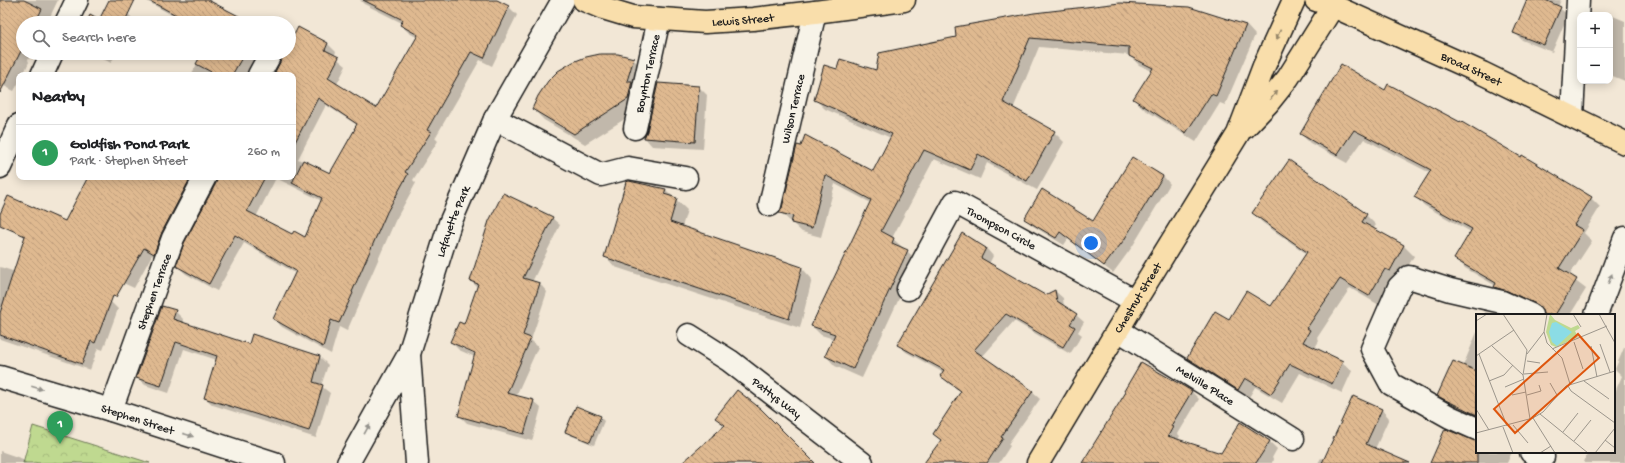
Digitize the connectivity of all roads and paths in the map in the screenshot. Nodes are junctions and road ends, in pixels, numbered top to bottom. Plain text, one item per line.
1 (77, 0) edge
2 (563, 0) edge
3 (584, 0) edge
4 (904, 0) edge
5 (1294, 0) edge
6 (1578, 0) edge
7 (1325, 3) edge
8 (605, 4) edge
9 (815, 12) junction
10 (69, 16) edge
11 (659, 19) junction
12 (49, 60) edge
13 (267, 60) edge
14 (43, 72) edge
15 (261, 72) edge
16 (1572, 116) junction
17 (495, 119) junction
18 (635, 128) dead end
19 (16, 131) edge
20 (1238, 134) junction
21 (1625, 143) edge
22 (0, 166) edge
23 (686, 178) dead end
24 (203, 180) edge
25 (770, 204) dead end
26 (1625, 238) edge
27 (908, 289) dead end
28 (1135, 301) junction
29 (1529, 314) edge
30 (1596, 314) edge
31 (1118, 330) junction
32 (689, 335) dead end
33 (409, 354) junction
34 (0, 377) edge
35 (111, 410) junction
36 (1476, 429) edge
37 (1293, 439) dead end
38 (274, 463) edge
39 (348, 463) edge
40 (417, 463) edge
41 (862, 463) edge
42 (1038, 463) edge

1 - 10 street
2 - 17 street, Lafayette Park
3 - 8 main road, Lewis Street
4 - 9 main road, Lewis Street
5 -> 20 main road, Chestnut Street
6 - 16 street
7 - 16 main road, Broad Street
20 -> 7 main road, Chestnut Street
8 - 11 main road, Lewis Street
9 - 11 main road, Lewis Street
9 - 25 street, Wilson Terrace
11 - 18 street, Boynton Terrace
12 - 14 street
13 - 15 street
16 - 21 main road, Broad Street
17 - 23 street
17 - 33 street, Lafayette Park
19 - 22 street
20 - 28 main road, Chestnut Street
24 - 35 street, Stephen Terrace
30 -> 26 street
27 - 28 street, Thompson Circle
28 - 31 main road, Chestnut Street
29 - 36 street
31 - 37 street, Melville Place
31 - 42 main road, Chestnut Street
32 - 41 street, Pattys Way
39 -> 33 street
33 - 40 street, Lafayette Park
34 -> 35 street, Stephen Street
35 -> 38 street, Stephen Street

